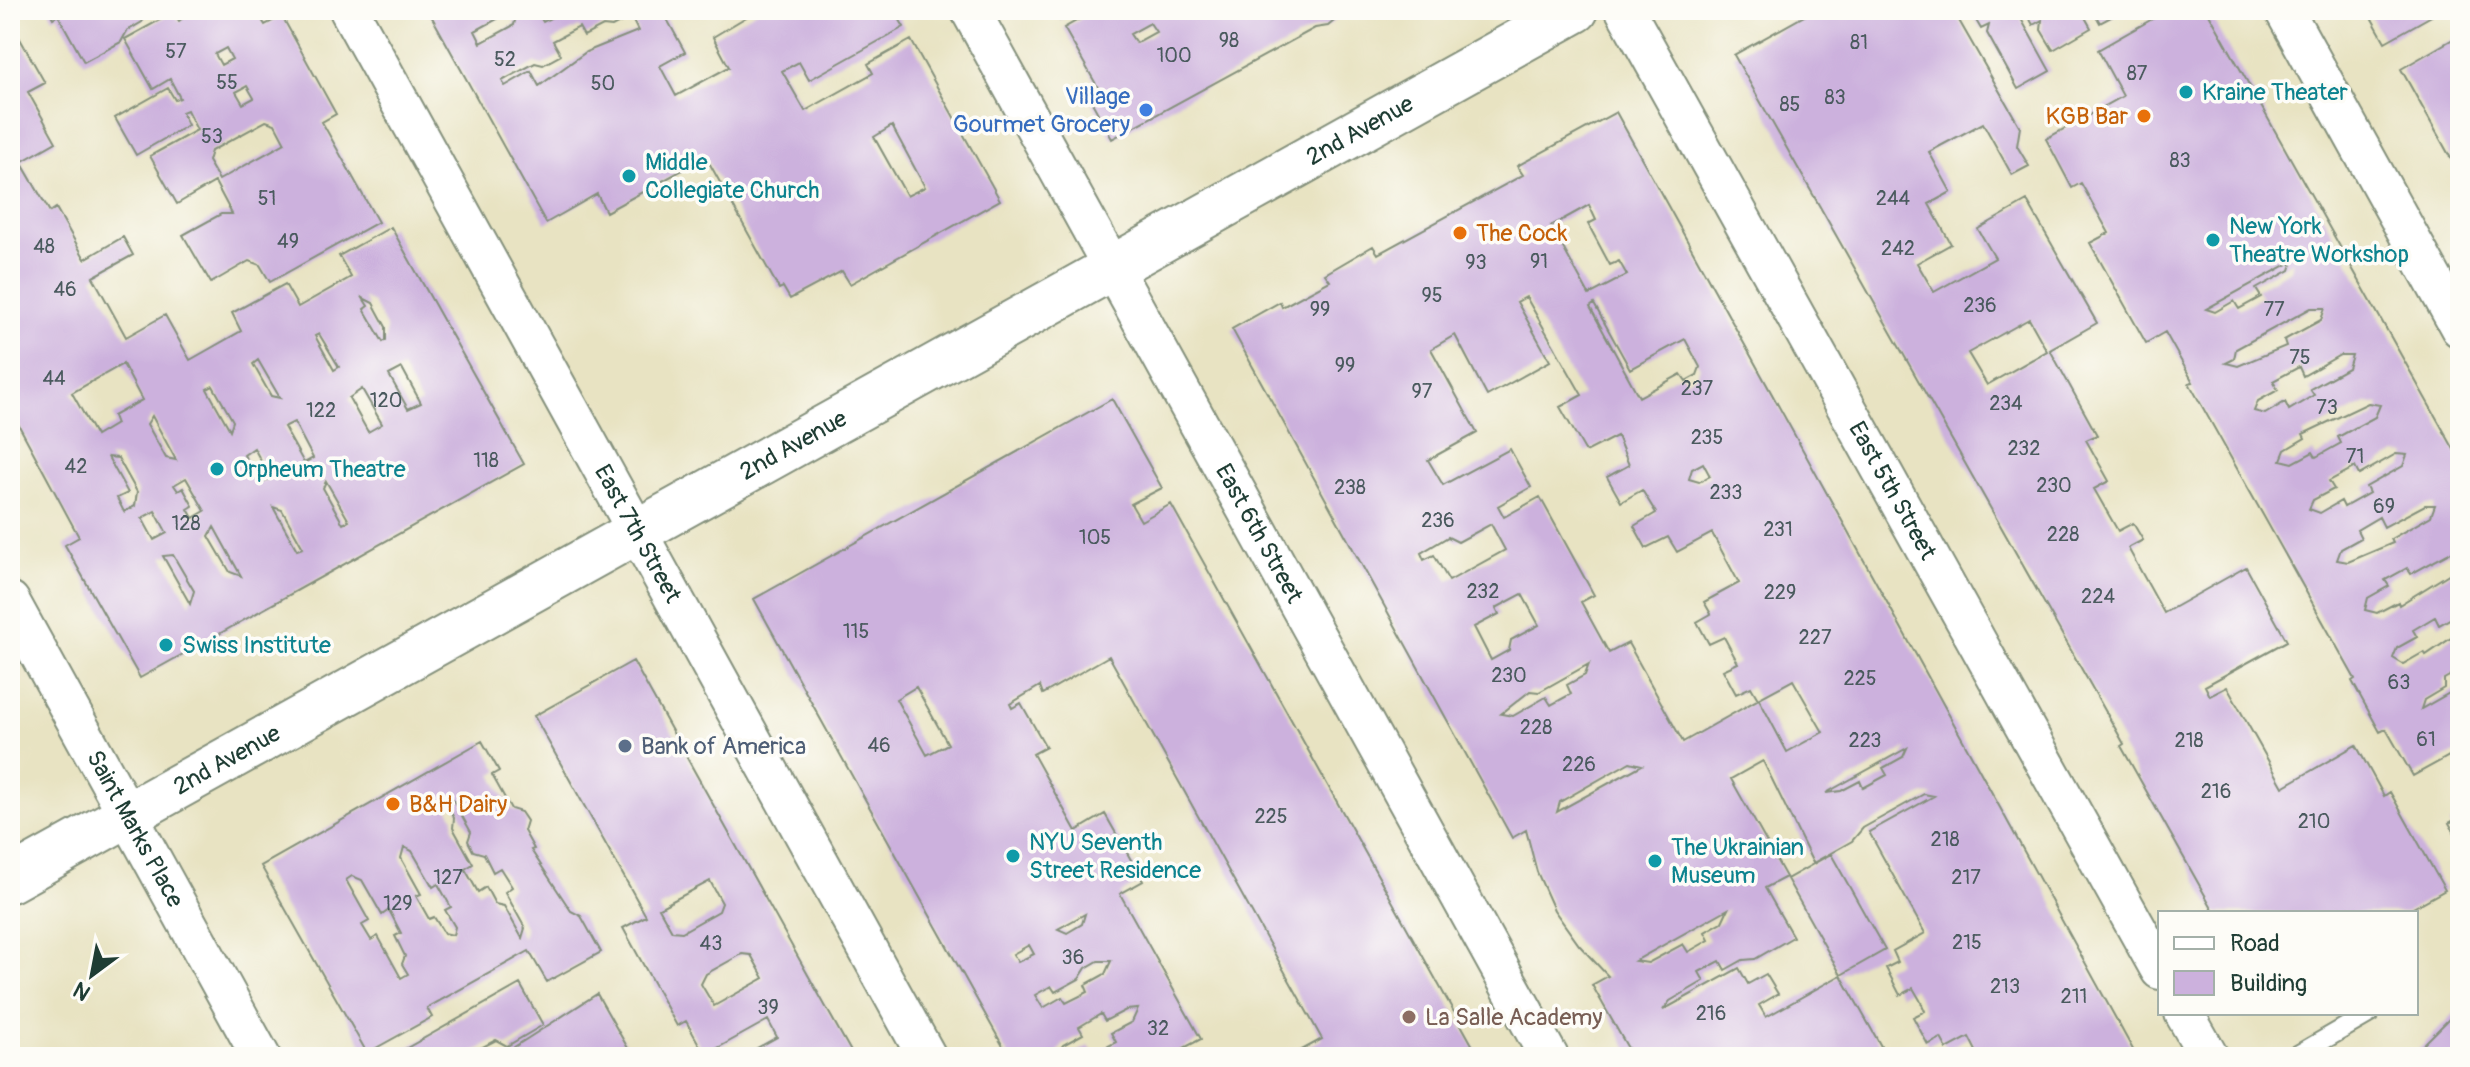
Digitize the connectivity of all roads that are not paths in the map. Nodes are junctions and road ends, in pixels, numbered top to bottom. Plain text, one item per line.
1 (349, 10) edge
2 (970, 10) edge
3 (1576, 10) edge
4 (1625, 10) edge
5 (2284, 10) edge
6 (1112, 267) junction
7 (2460, 328) edge
8 (640, 533) junction
9 (10, 601) edge
10 (127, 814) junction
11 (10, 880) edge
12 (2158, 966) edge
13 (2185, 1015) edge
14 (2367, 1015) edge
15 (261, 1057) edge
16 (927, 1057) edge
17 (1549, 1057) edge
18 (2209, 1057) edge
19 (2294, 1057) edge

1 - 8 street, East 7th Street
2 - 6 street, East 6th Street
3 - 6 main road, 2nd Avenue
4 - 12 street, East 5th Street
5 - 7 street
6 - 8 main road, 2nd Avenue
6 - 17 street, East 6th Street
8 - 10 main road, 2nd Avenue
8 - 16 street, East 7th Street
9 - 10 street, Saint Marks Place
10 - 11 main road, 2nd Avenue
10 - 15 street, Saint Marks Place
13 - 18 street
14 - 19 lane

